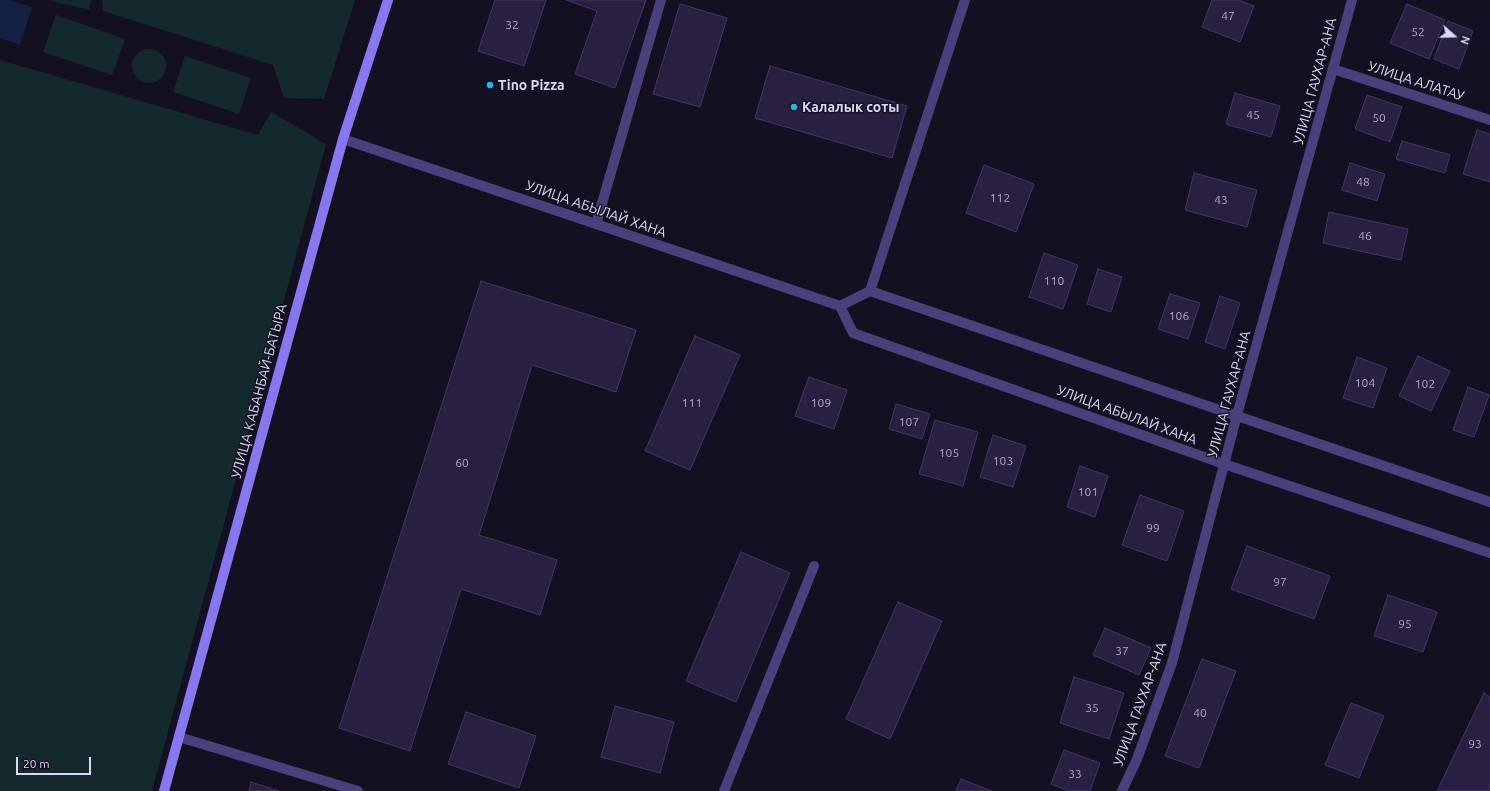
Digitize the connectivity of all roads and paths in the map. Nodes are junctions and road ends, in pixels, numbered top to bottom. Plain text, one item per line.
1 (388, 0) edge
2 (661, 0) edge
3 (965, 0) edge
4 (1352, 0) edge
5 (1333, 69) junction
6 (1490, 120) edge
7 (342, 139) junction
8 (596, 224) junction
9 (870, 291) junction
10 (840, 306) junction
11 (1237, 415) junction
12 (1224, 464) junction
13 (1490, 502) edge
14 (1490, 553) edge
15 (814, 566) dead end
16 (179, 736) junction
17 (164, 791) edge
18 (358, 791) edge
19 (724, 791) edge
20 (1122, 791) edge

1 - 7 main road, УЛИЦА КАБАНБАЙ-БАТЫРА
2 - 8 street
3 - 9 street
4 - 5 street, УЛИЦА ГАУХАР-АНА
5 - 6 street, УЛИЦА АЛАТАУ
5 - 11 street, УЛИЦА ГАУХАР-АНА
7 - 8 street, УЛИЦА АБЫЛАЙ ХАНА
7 - 16 main road, УЛИЦА КАБАНБАЙ-БАТЫРА
8 - 10 street, УЛИЦА АБЫЛАЙ ХАНА
9 - 10 street
9 - 11 street
10 - 12 street, УЛИЦА АБЫЛАЙ ХАНА
11 - 12 street, УЛИЦА ГАУХАР-АНА
11 - 13 street
12 - 14 street, УЛИЦА АБЫЛАЙ ХАНА
12 - 20 street, УЛИЦА ГАУХАР-АНА
15 - 19 street
16 - 17 main road, УЛИЦА КАБАНБАЙ-БАТЫРА
16 - 18 street

